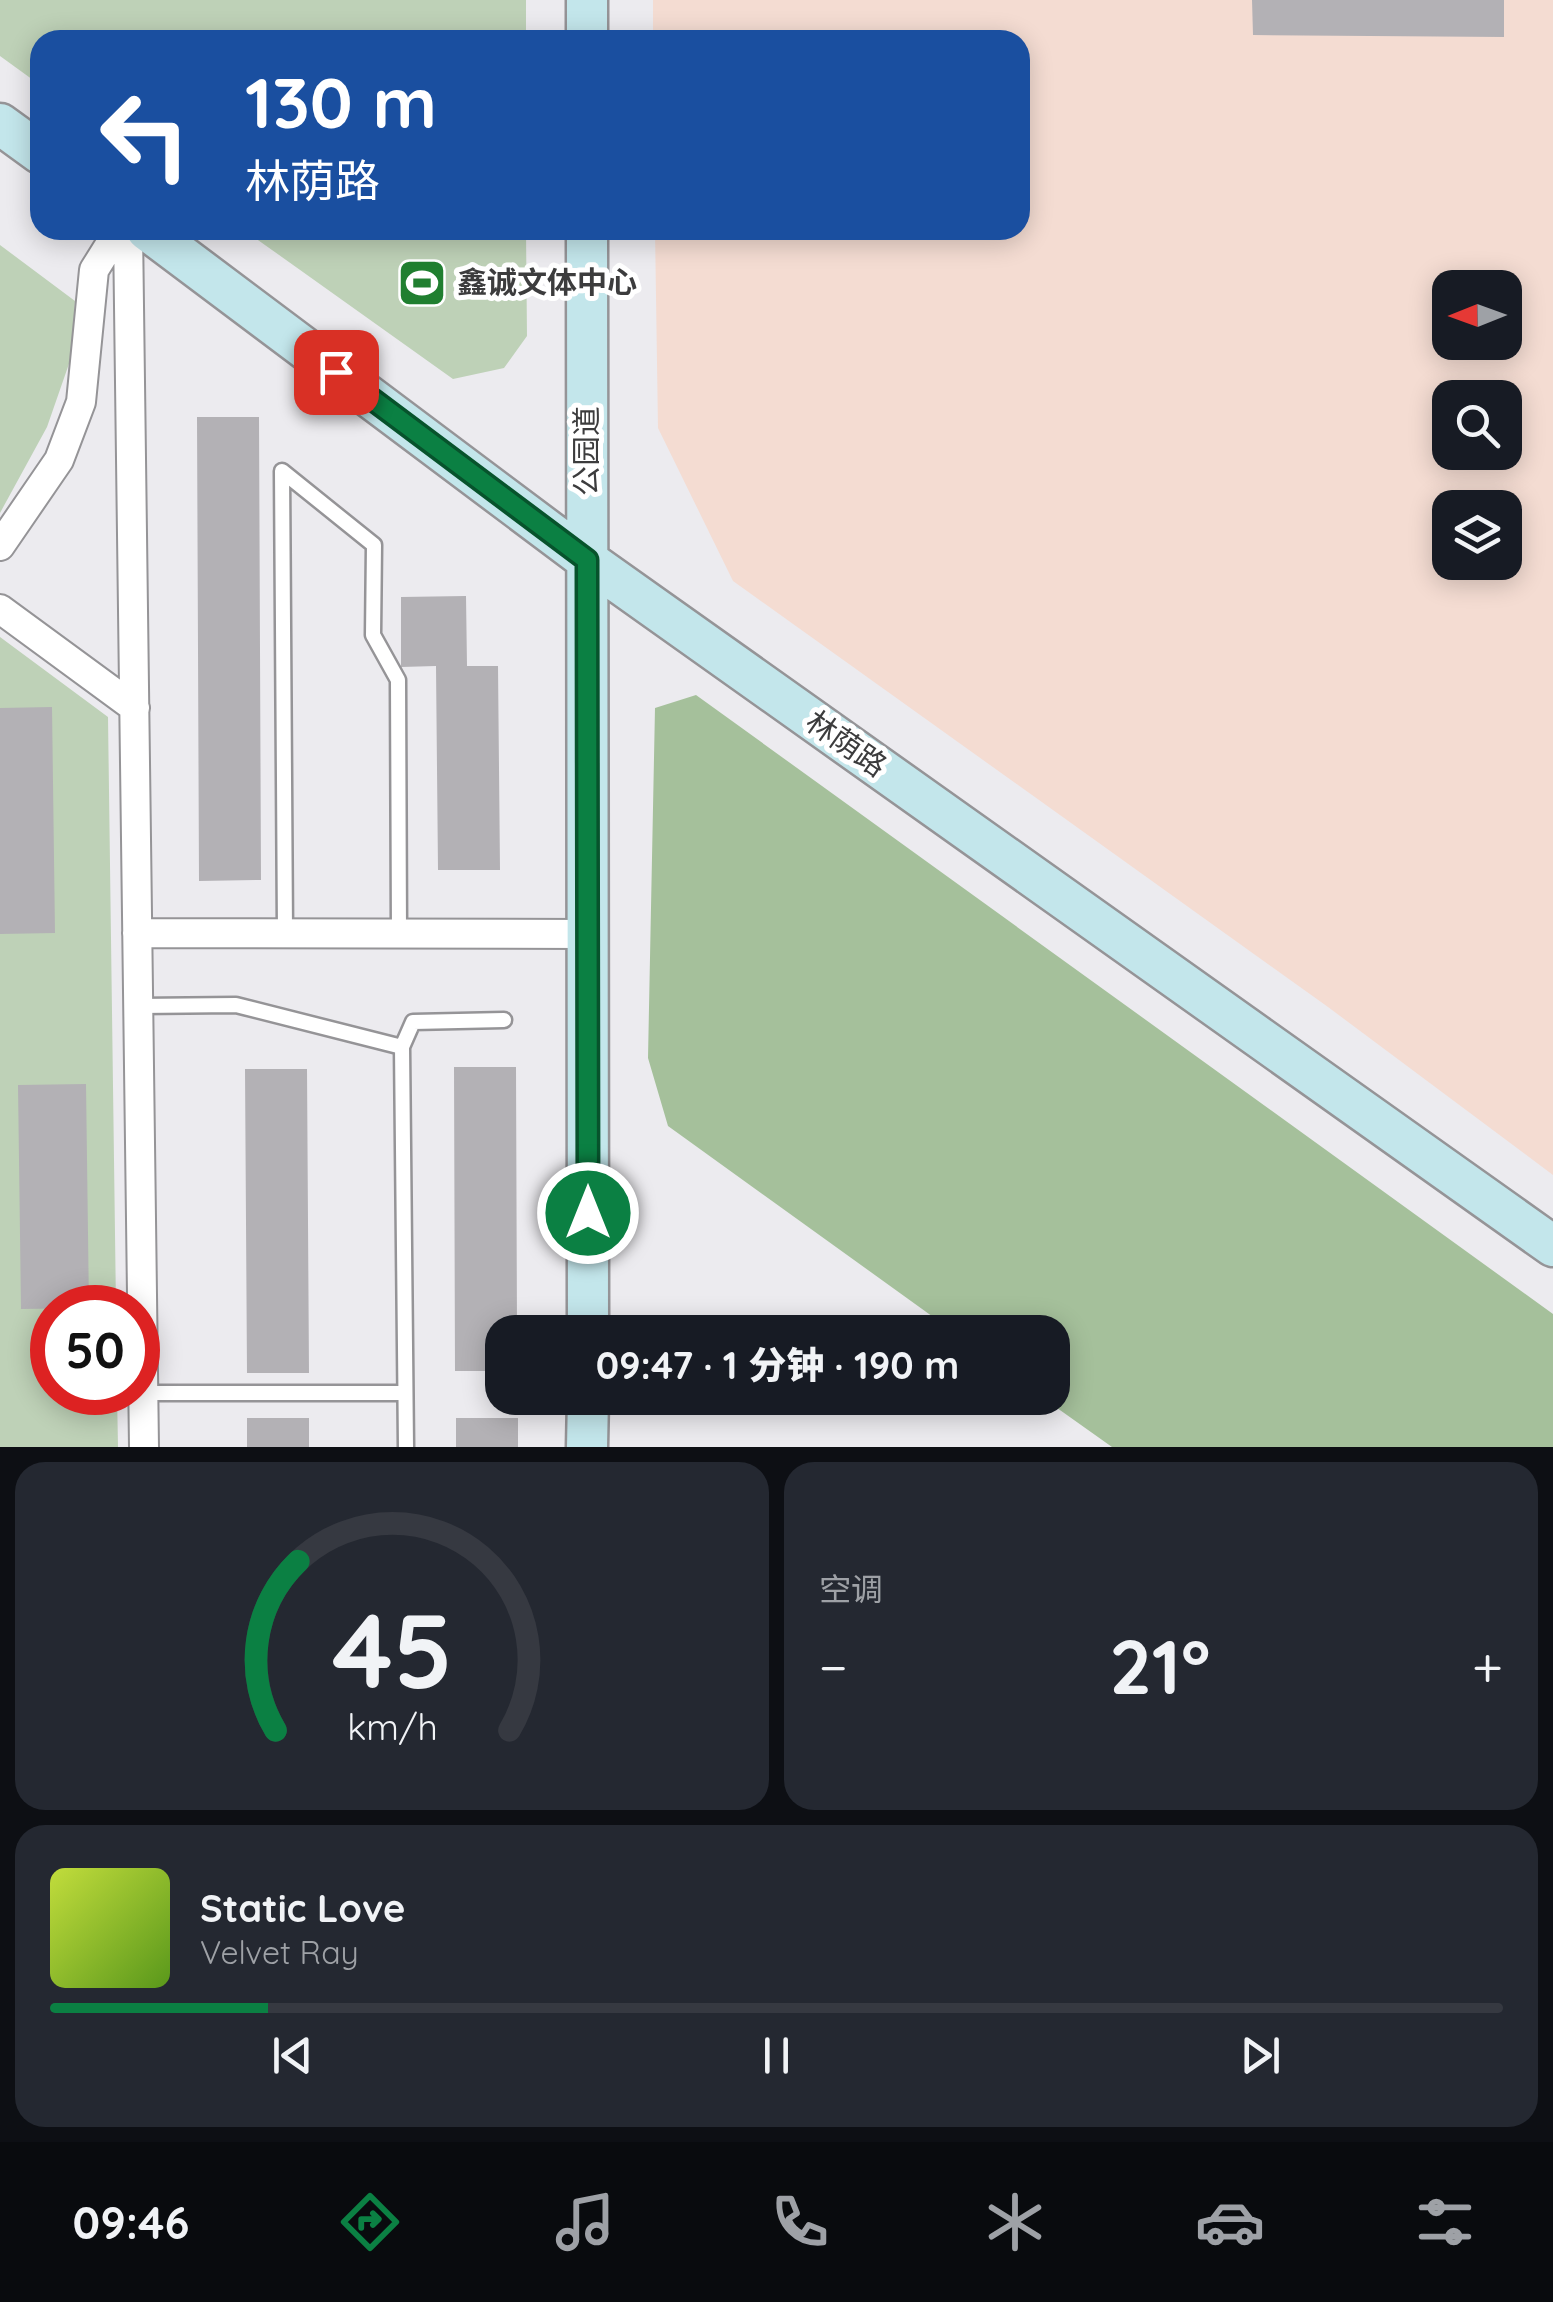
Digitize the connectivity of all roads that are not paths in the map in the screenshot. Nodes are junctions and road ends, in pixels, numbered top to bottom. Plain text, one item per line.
1 (586, 0) edge
2 (586, 30) edge
3 (0, 124) edge
4 (30, 146) edge
5 (113, 240) edge
6 (128, 240) edge
7 (160, 240) edge
8 (587, 240) edge
9 (0, 546) edge
10 (587, 560) junction
11 (0, 608) edge
12 (135, 708) junction
13 (286, 932) junction
14 (137, 933) junction
15 (400, 934) junction
16 (589, 934) junction
17 (139, 1006) junction
18 (504, 1020) dead end
19 (402, 1047) junction
20 (1553, 1246) edge
21 (142, 1285) edge
22 (588, 1315) edge
23 (160, 1393) edge
24 (405, 1393) junction
25 (143, 1415) edge
26 (588, 1415) edge
27 (144, 1447) edge
28 (406, 1447) edge
29 (588, 1447) edge

1 - 2 main road
3 - 4 main road
5 - 9 street
6 - 12 street
7 - 10 main road, 林荫路
8 - 10 main road, 公园道
10 - 16 main road, 公园道
10 - 20 main road, 林荫路
11 - 12 street
12 - 14 street
13 - 14 street
13 - 15 street
13 - 15 lane
14 - 17 street
15 - 16 street
16 - 22 main road, 公园道
17 - 19 lane
17 - 21 street
18 - 19 lane
19 - 24 lane
23 - 24 lane
24 - 28 lane
25 - 27 street
26 - 29 main road

